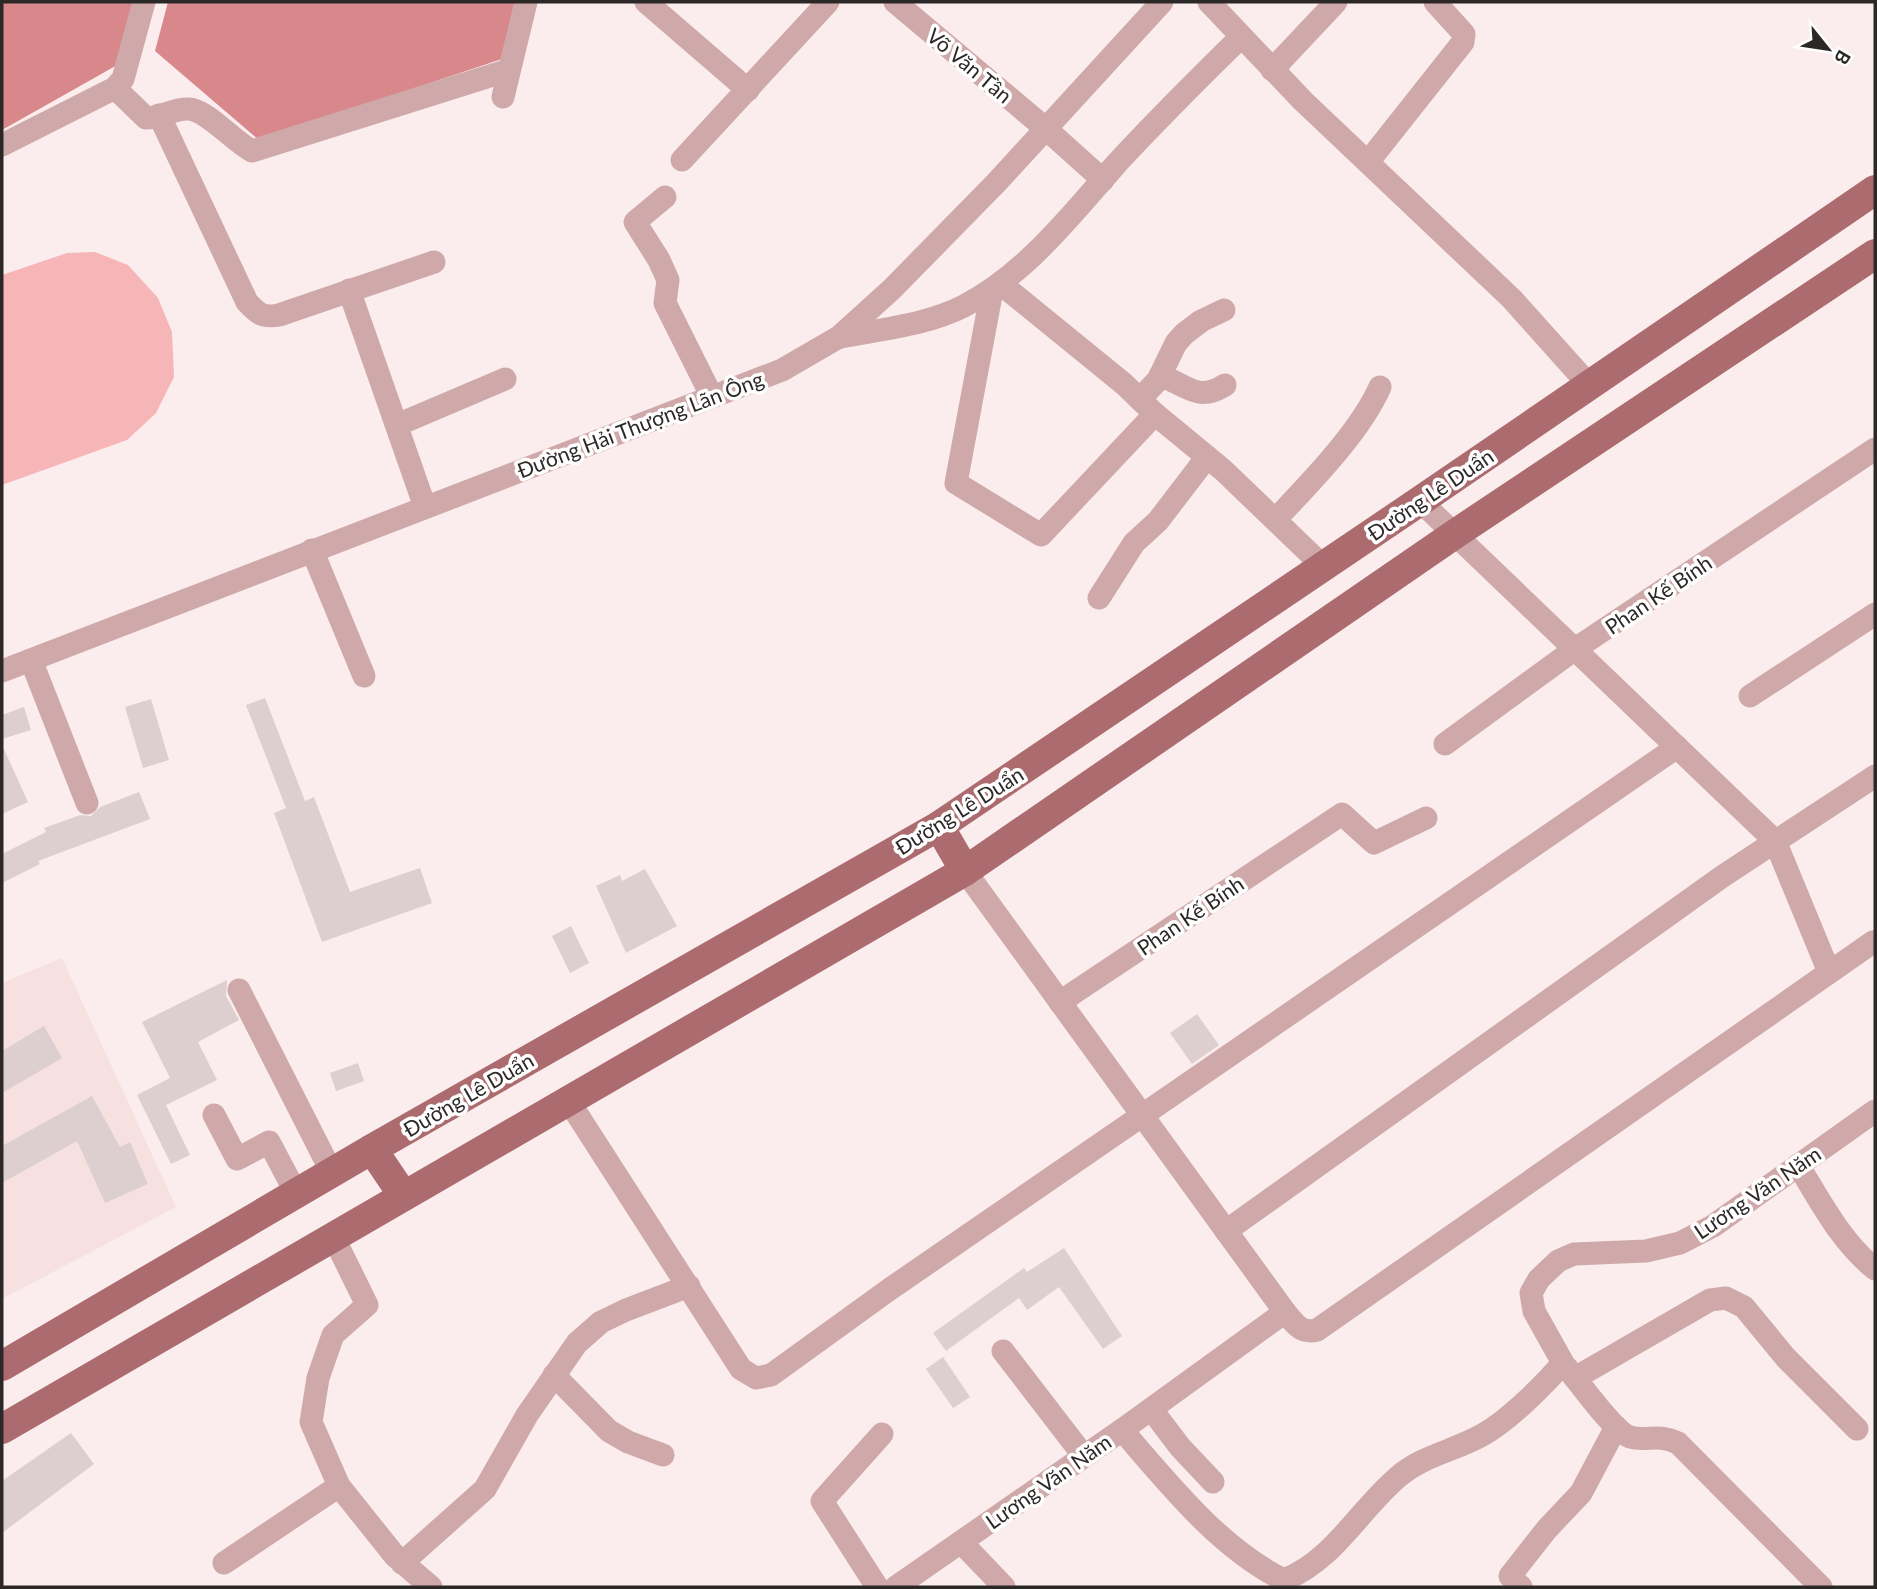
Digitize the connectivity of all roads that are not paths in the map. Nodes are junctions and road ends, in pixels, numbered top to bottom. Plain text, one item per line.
1 (144, 2) edge
2 (526, 2) edge
3 (646, 2) edge
4 (828, 2) edge
5 (895, 2) edge
6 (1162, 2) edge
7 (1209, 2) edge
8 (1336, 2) edge
9 (1435, 2) edge
10 (1241, 37) junction
11 (1272, 69) junction
12 (509, 71) junction
13 (115, 88) junction
14 (748, 90) junction
15 (503, 97) dead end
16 (159, 115) junction
17 (1045, 128) junction
18 (2, 145) edge
19 (682, 160) dead end
20 (1368, 162) junction
21 (1102, 180) junction
22 (1875, 190) edge
23 (665, 197) dead end
24 (1875, 254) edge
25 (434, 262) dead end
26 (996, 287) junction
27 (349, 290) junction
28 (1224, 310) dead end
29 (839, 337) junction
30 (1160, 376) junction
31 (505, 379) dead end
32 (1225, 384) dead end
33 (1589, 385) junction
34 (1380, 387) dead end
35 (712, 397) junction
36 (1148, 407) junction
37 (397, 425) junction
38 (1875, 449) edge
39 (1207, 457) junction
40 (1420, 501) junction
41 (425, 507) junction
42 (1276, 519) junction
43 (1455, 534) junction
44 (312, 550) junction
45 (1324, 566) junction
46 (1099, 597) dead end
47 (1875, 614) edge
48 (1575, 649) junction
49 (31, 660) junction
50 (2, 671) edge
51 (364, 676) dead end
52 (1750, 696) dead end
53 (1445, 744) dead end
54 (1677, 747) junction
55 (1875, 776) edge
56 (87, 803) dead end
57 (1426, 818) dead end
58 (939, 826) junction
59 (1775, 841) junction
60 (965, 871) junction
61 (1875, 943) edge
62 (1829, 972) junction
63 (239, 989) dead end
64 (1060, 1002) junction
65 (568, 1100) junction
66 (1875, 1111) edge
67 (214, 1115) dead end
68 (1143, 1117) junction
69 (372, 1149) junction
70 (1798, 1165) junction
71 (332, 1173) junction
72 (296, 1194) junction
73 (403, 1195) junction
74 (1226, 1231) junction
75 (333, 1236) junction
76 (1875, 1269) edge
77 (689, 1286) junction
78 (1285, 1312) junction
79 (1003, 1351) dead end
80 (2, 1366) edge
81 (1569, 1370) junction
82 (554, 1374) junction
83 (1152, 1410) junction
84 (1616, 1427) junction
85 (2, 1429) edge
86 (1857, 1429) dead end
87 (1122, 1430) junction
88 (882, 1434) dead end
89 (663, 1455) dead end
90 (1083, 1455) junction
91 (1213, 1482) dead end
92 (339, 1486) junction
93 (961, 1542) junction
94 (224, 1563) dead end
95 (402, 1563) junction
96 (1282, 1584) edge
97 (431, 1587) edge
98 (877, 1587) edge
99 (896, 1587) edge
100 (1004, 1587) edge
101 (1521, 1587) edge
102 (1821, 1587) edge

1 - 13 street
2 - 12 street
3 - 14 street
4 - 14 street
5 - 17 street, Võ Văn Tần
6 - 17 street, Đường Hải Thượng Lãn Ông
7 - 10 street
8 - 11 street
9 - 20 street
10 - 11 street
10 - 21 street
11 - 20 street
12 - 15 street
12 - 16 street
13 - 16 street
13 - 18 street
14 - 19 street
16 - 27 street
17 - 21 street, Võ Văn Tần
17 - 29 street, Đường Hải Thượng Lãn Ông
20 - 33 street
21 - 26 street
22 - 33 main road, Đường Lê Duẩn
23 - 35 street
24 - 43 main road
25 - 27 street
26 - 29 street
26 - 36 street
26 - 36 street
27 - 37 street
28 - 30 street
29 - 35 street, Đường Hải Thượng Lãn Ông
30 - 32 street
30 - 36 street
31 - 37 street
33 - 40 main road, Đường Lê Duẩn
34 - 42 street
35 - 41 street, Đường Hải Thượng Lãn Ông
36 - 39 street
37 - 41 street
38 - 48 street, Phan Kế Bính
39 - 42 street
39 - 46 street
40 - 43 street
40 - 45 main road, Đường Lê Duẩn
41 - 44 street, Đường Hải Thượng Lãn Ông
42 - 45 street
43 - 48 street
43 - 60 main road
44 - 49 street, Đường Hải Thượng Lãn Ông
44 - 51 street
45 - 58 main road, Đường Lê Duẩn
47 - 52 street
48 - 53 street, Phan Kế Bính
48 - 54 street
49 - 50 street, Đường Hải Thượng Lãn Ông
49 - 56 street
54 - 59 street
54 - 68 street
55 - 59 street
57 - 64 street, Phan Kế Bính
58 - 60 main road
58 - 69 main road, Đường Lê Duẩn
59 - 62 street
59 - 74 street
60 - 64 street
60 - 65 main road
61 - 62 street
62 - 78 street
63 - 71 street
64 - 68 street
65 - 73 main road
65 - 77 street
66 - 70 street, Lương Văn Năm
67 - 72 street
68 - 74 street
68 - 77 street
69 - 71 main road, Đường Lê Duẩn
69 - 73 main road
70 - 76 street
70 - 81 street, Lương Văn Năm
71 - 72 main road, Đường Lê Duẩn
72 - 80 main road, Đường Lê Duẩn
73 - 75 main road
74 - 78 street
75 - 85 main road
75 - 92 street
77 - 82 street
78 - 83 street
79 - 90 street
81 - 84 street
81 - 86 street
81 - 96 street, Lương Văn Năm
82 - 89 street
82 - 95 street
83 - 87 street
83 - 91 street
84 - 101 street
84 - 102 street
87 - 90 street, Lương Văn Năm
87 - 96 street, Lương Văn Năm
88 - 98 street
90 - 93 street, Lương Văn Năm
92 - 94 street
92 - 95 street
93 - 99 street, Lương Văn Năm
93 - 100 street
95 - 97 street

